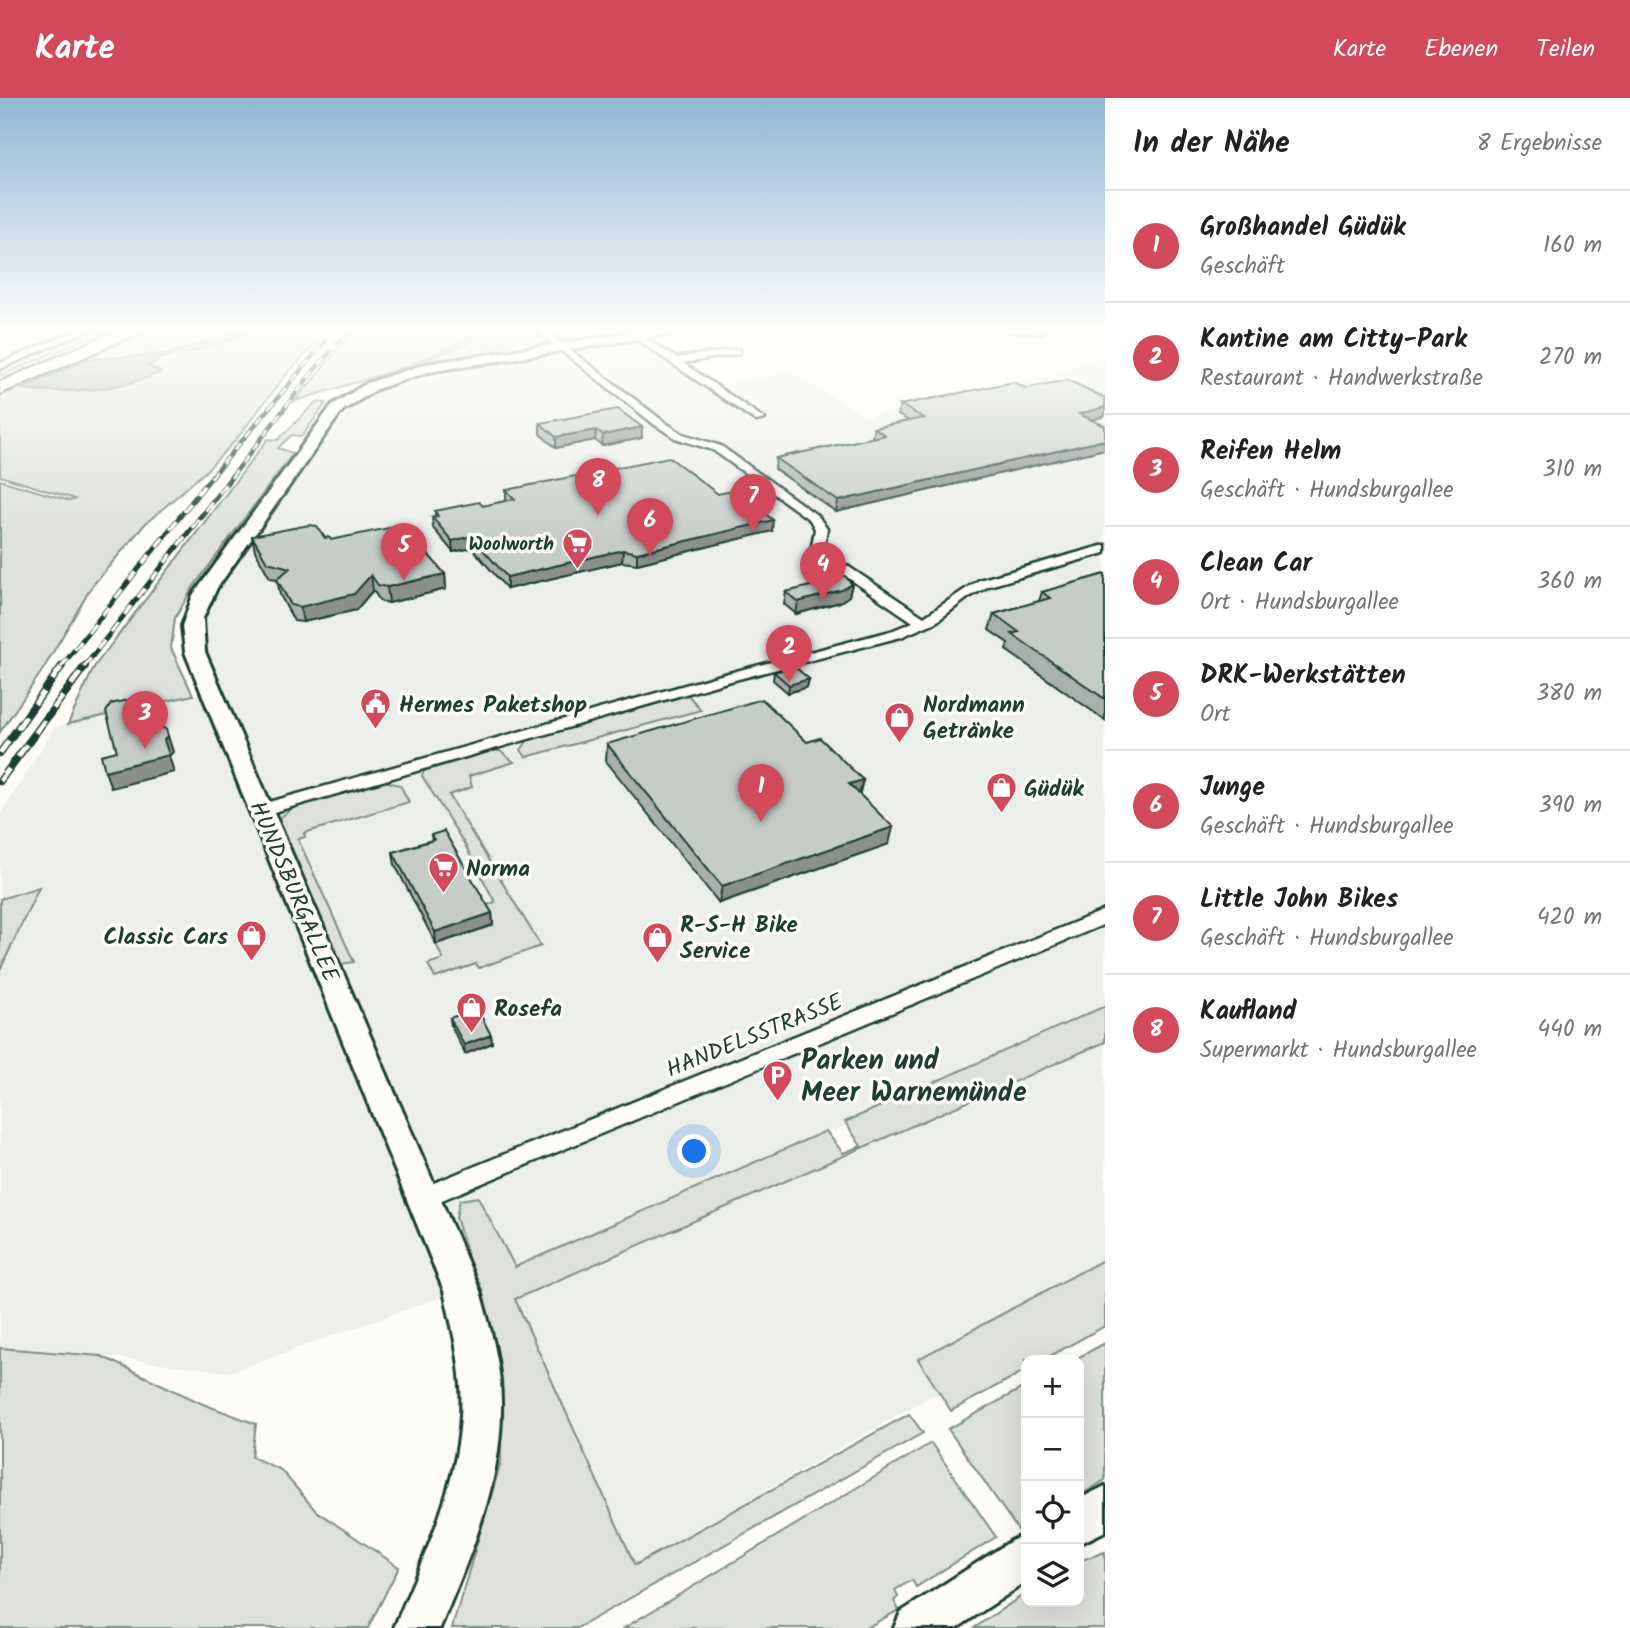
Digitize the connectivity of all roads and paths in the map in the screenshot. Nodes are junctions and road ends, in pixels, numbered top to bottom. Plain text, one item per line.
1 (347, 400) edge
2 (629, 400) edge
3 (733, 400) edge
4 (760, 419) dead end
5 (1105, 549) edge
6 (924, 623) junction
7 (261, 810) junction
8 (1105, 917) edge
9 (422, 1198) junction
10 (1105, 1507) edge
11 (1084, 1520) edge
12 (1021, 1559) edge
13 (417, 1628) edge
14 (917, 1628) edge

1 - 7 street, HUNDSBURGALLEE
2 - 6 street
3 - 4 street
5 - 6 street
6 - 7 street
7 - 9 street, HUNDSBURGALLEE
8 - 9 street, HANDELSSTRASSE
9 - 13 street, HUNDSBURGALLEE
10 - 11 street
12 - 14 street

